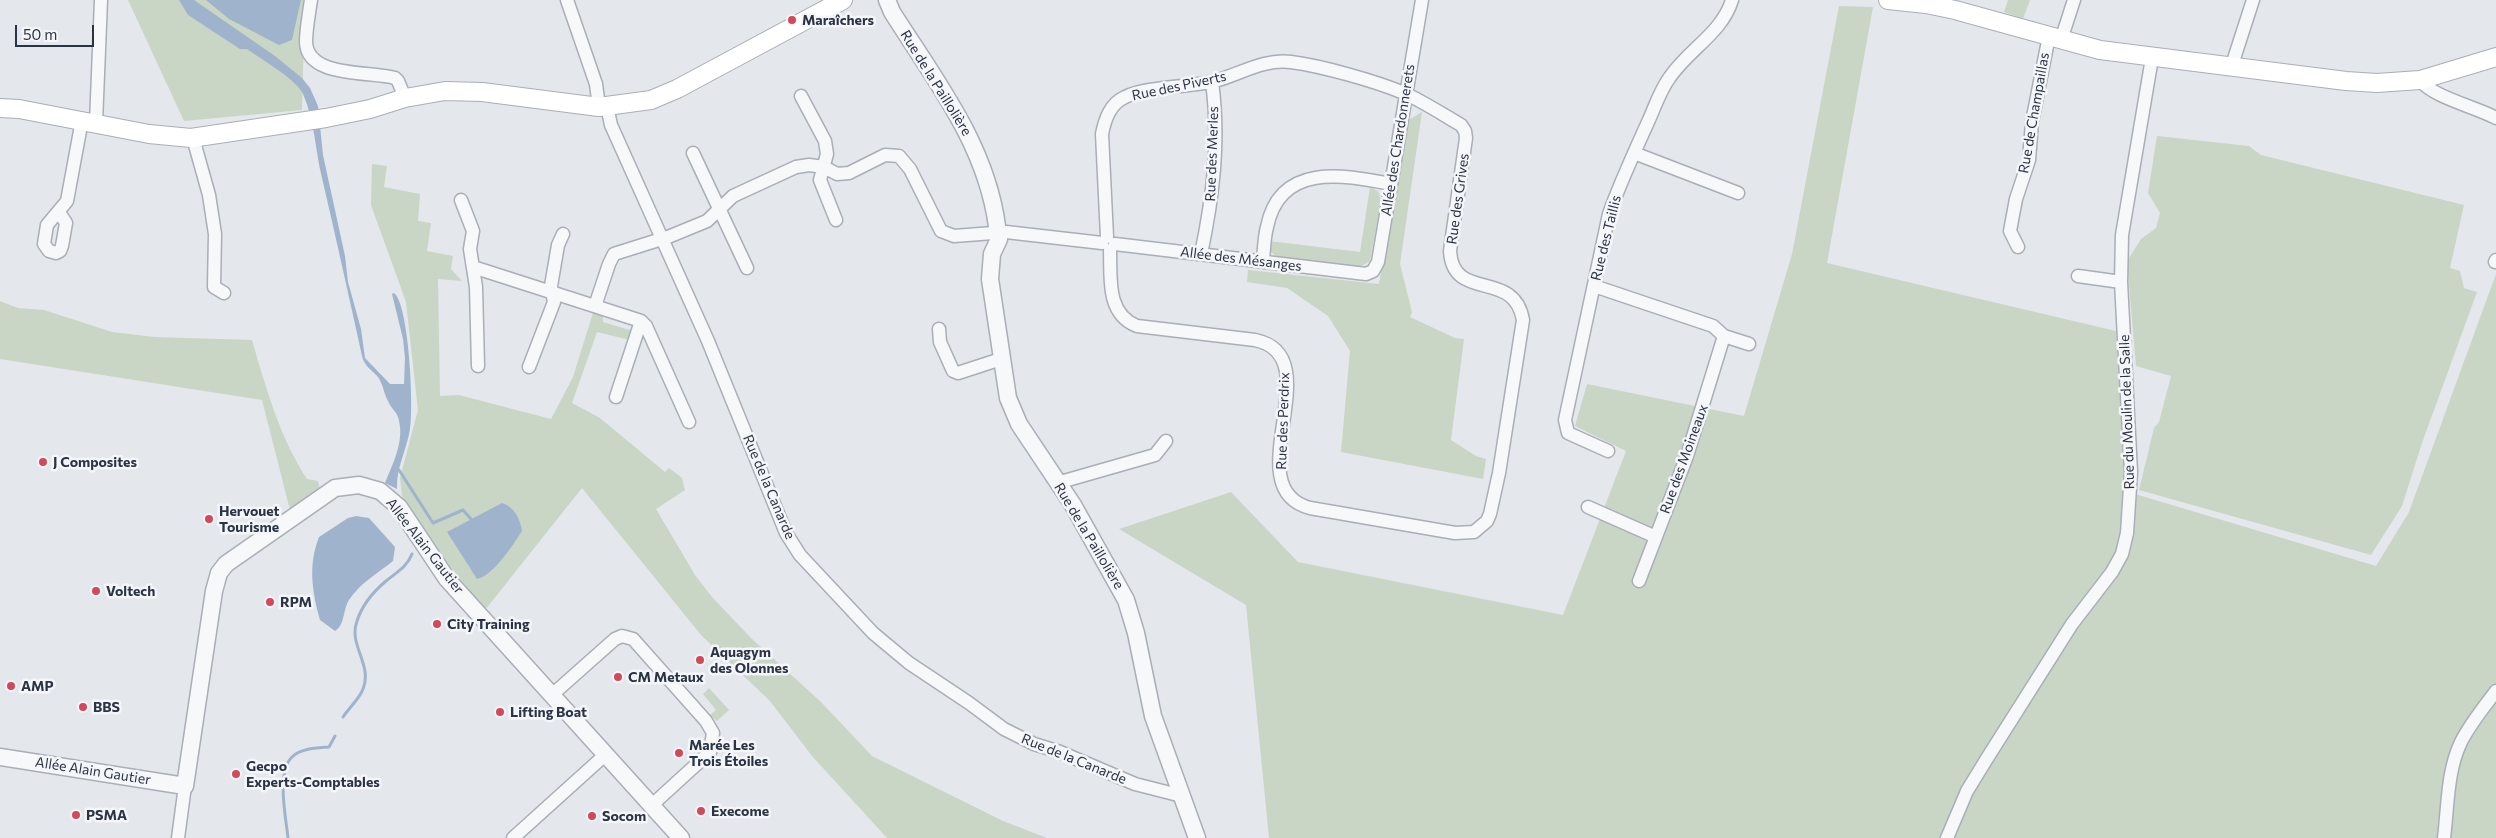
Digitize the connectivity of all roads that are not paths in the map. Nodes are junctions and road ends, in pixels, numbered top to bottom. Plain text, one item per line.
1 (101, 0) edge
2 (311, 0) edge
3 (567, 0) edge
4 (843, 0) edge
5 (887, 0) edge
6 (1422, 0) edge
7 (1732, 0) edge
8 (1888, 0) edge
9 (2074, 0) edge
10 (2253, 0) edge
11 (2055, 38) junction
12 (2496, 57) edge
13 (2152, 58) junction
14 (2232, 65) junction
15 (1410, 69) junction
16 (2420, 80) junction
17 (1212, 82) junction
18 (1388, 87) junction
19 (1406, 94) junction
20 (801, 96) dead end
21 (405, 98) junction
22 (1426, 105) junction
23 (603, 106) junction
24 (0, 108) edge
25 (2496, 118) edge
26 (1402, 119) junction
27 (89, 121) junction
28 (193, 138) junction
29 (693, 152) dead end
30 (1634, 153) junction
31 (824, 167) junction
32 (1391, 184) junction
33 (1738, 193) dead end
34 (460, 200) dead end
35 (59, 212) dead end
36 (719, 212) junction
37 (836, 220) dead end
38 (999, 232) junction
39 (563, 234) dead end
40 (662, 238) junction
41 (1109, 244) junction
42 (2018, 247) dead end
43 (1201, 254) junction
44 (1262, 262) junction
45 (473, 267) junction
46 (747, 268) dead end
47 (1366, 274) joint
48 (2078, 276) dead end
49 (2121, 282) junction
50 (1594, 286) junction
51 (553, 292) junction
52 (224, 293) dead end
53 (595, 306) junction
54 (641, 321) junction
55 (939, 329) dead end
56 (1724, 336) junction
57 (1749, 344) dead end
58 (1001, 359) junction
59 (478, 366) dead end
60 (530, 367) dead end
61 (616, 397) dead end
62 (689, 422) dead end
63 (1166, 442) dead end
64 (1608, 451) dead end
65 (1499, 473) joint
66 (1057, 482) junction
67 (1588, 507) dead end
68 (1656, 537) junction
69 (1639, 581) dead end
70 (2496, 690) edge
71 (553, 694) junction
72 (605, 755) junction
73 (0, 757) edge
74 (185, 786) junction
75 (1182, 796) junction
76 (652, 805) junction
77 (178, 838) edge
78 (513, 838) edge
79 (681, 838) edge
80 (1197, 838) edge
81 (1947, 838) edge
82 (2444, 838) edge

1 - 27 street
2 - 21 street
3 - 23 street, Rue de la Canarde
4 - 23 main road
5 - 38 street, Rue de la Paillolière
6 - 15 street, Allée des Chardonnerets
7 - 30 street, Rue des Taillis
8 - 11 main road
9 - 11 street, Rue de Champaillas
10 - 14 street
11 - 13 main road
11 - 42 street, Rue de Champaillas
12 - 16 main road
13 - 14 main road
13 - 49 street, Rue du Moulin de la Salle
14 - 16 main road
15 - 18 street
15 - 19 street, Allée des Chardonnerets
16 - 25 street
17 - 18 street, Rue des Piverts
17 - 41 street, Rue des Piverts
17 - 43 street, Rue des Merles
18 - 19 street, Rue des Piverts
19 - 22 street, Rue des Grives
19 - 26 street, Allée des Chardonnerets
20 - 31 street
21 - 23 main road
21 - 28 main road
22 - 26 street
22 - 65 street, Rue des Grives
23 - 40 street, Rue de la Canarde
24 - 27 main road
26 - 32 street, Allée des Chardonnerets
27 - 28 main road
27 - 35 street
28 - 52 street
29 - 36 street
30 - 33 street
30 - 50 street, Rue des Taillis
31 - 36 street
31 - 37 street
31 - 38 street, Allée des Mésanges
32 - 44 street
32 - 47 street, Allée des Chardonnerets
34 - 45 street
36 - 40 street
36 - 46 street
38 - 41 street, Allée des Mésanges
38 - 58 street, Rue de la Paillolière
39 - 51 street
40 - 53 street
40 - 75 street, Rue de la Canarde
41 - 43 street, Allée des Mésanges
41 - 65 street, Rue des Perdrix
43 - 44 street, Allée des Mésanges
44 - 47 street, Allée des Mésanges
45 - 51 street
45 - 59 street
48 - 49 street
49 - 81 street, Rue du Moulin de la Salle
50 - 56 street
50 - 64 street, Rue des Taillis
51 - 53 street
51 - 60 street
53 - 54 street
54 - 61 street
54 - 62 street
55 - 58 street
56 - 57 street
56 - 68 street, Rue des Moineaux
58 - 66 street, Rue de la Paillolière
63 - 66 street
66 - 75 street, Rue de la Paillolière
67 - 68 street
68 - 69 street, Rue des Moineaux
70 - 82 street
71 - 72 street, Allée Alain Gautier
71 - 74 street, Allée Alain Gautier
71 - 76 street
72 - 76 street, Allée Alain Gautier
72 - 78 street
73 - 74 street, Allée Alain Gautier
74 - 77 street, Allée Alain Gautier
75 - 80 street, Rue de la Paillolière
76 - 79 street, Allée Alain Gautier

